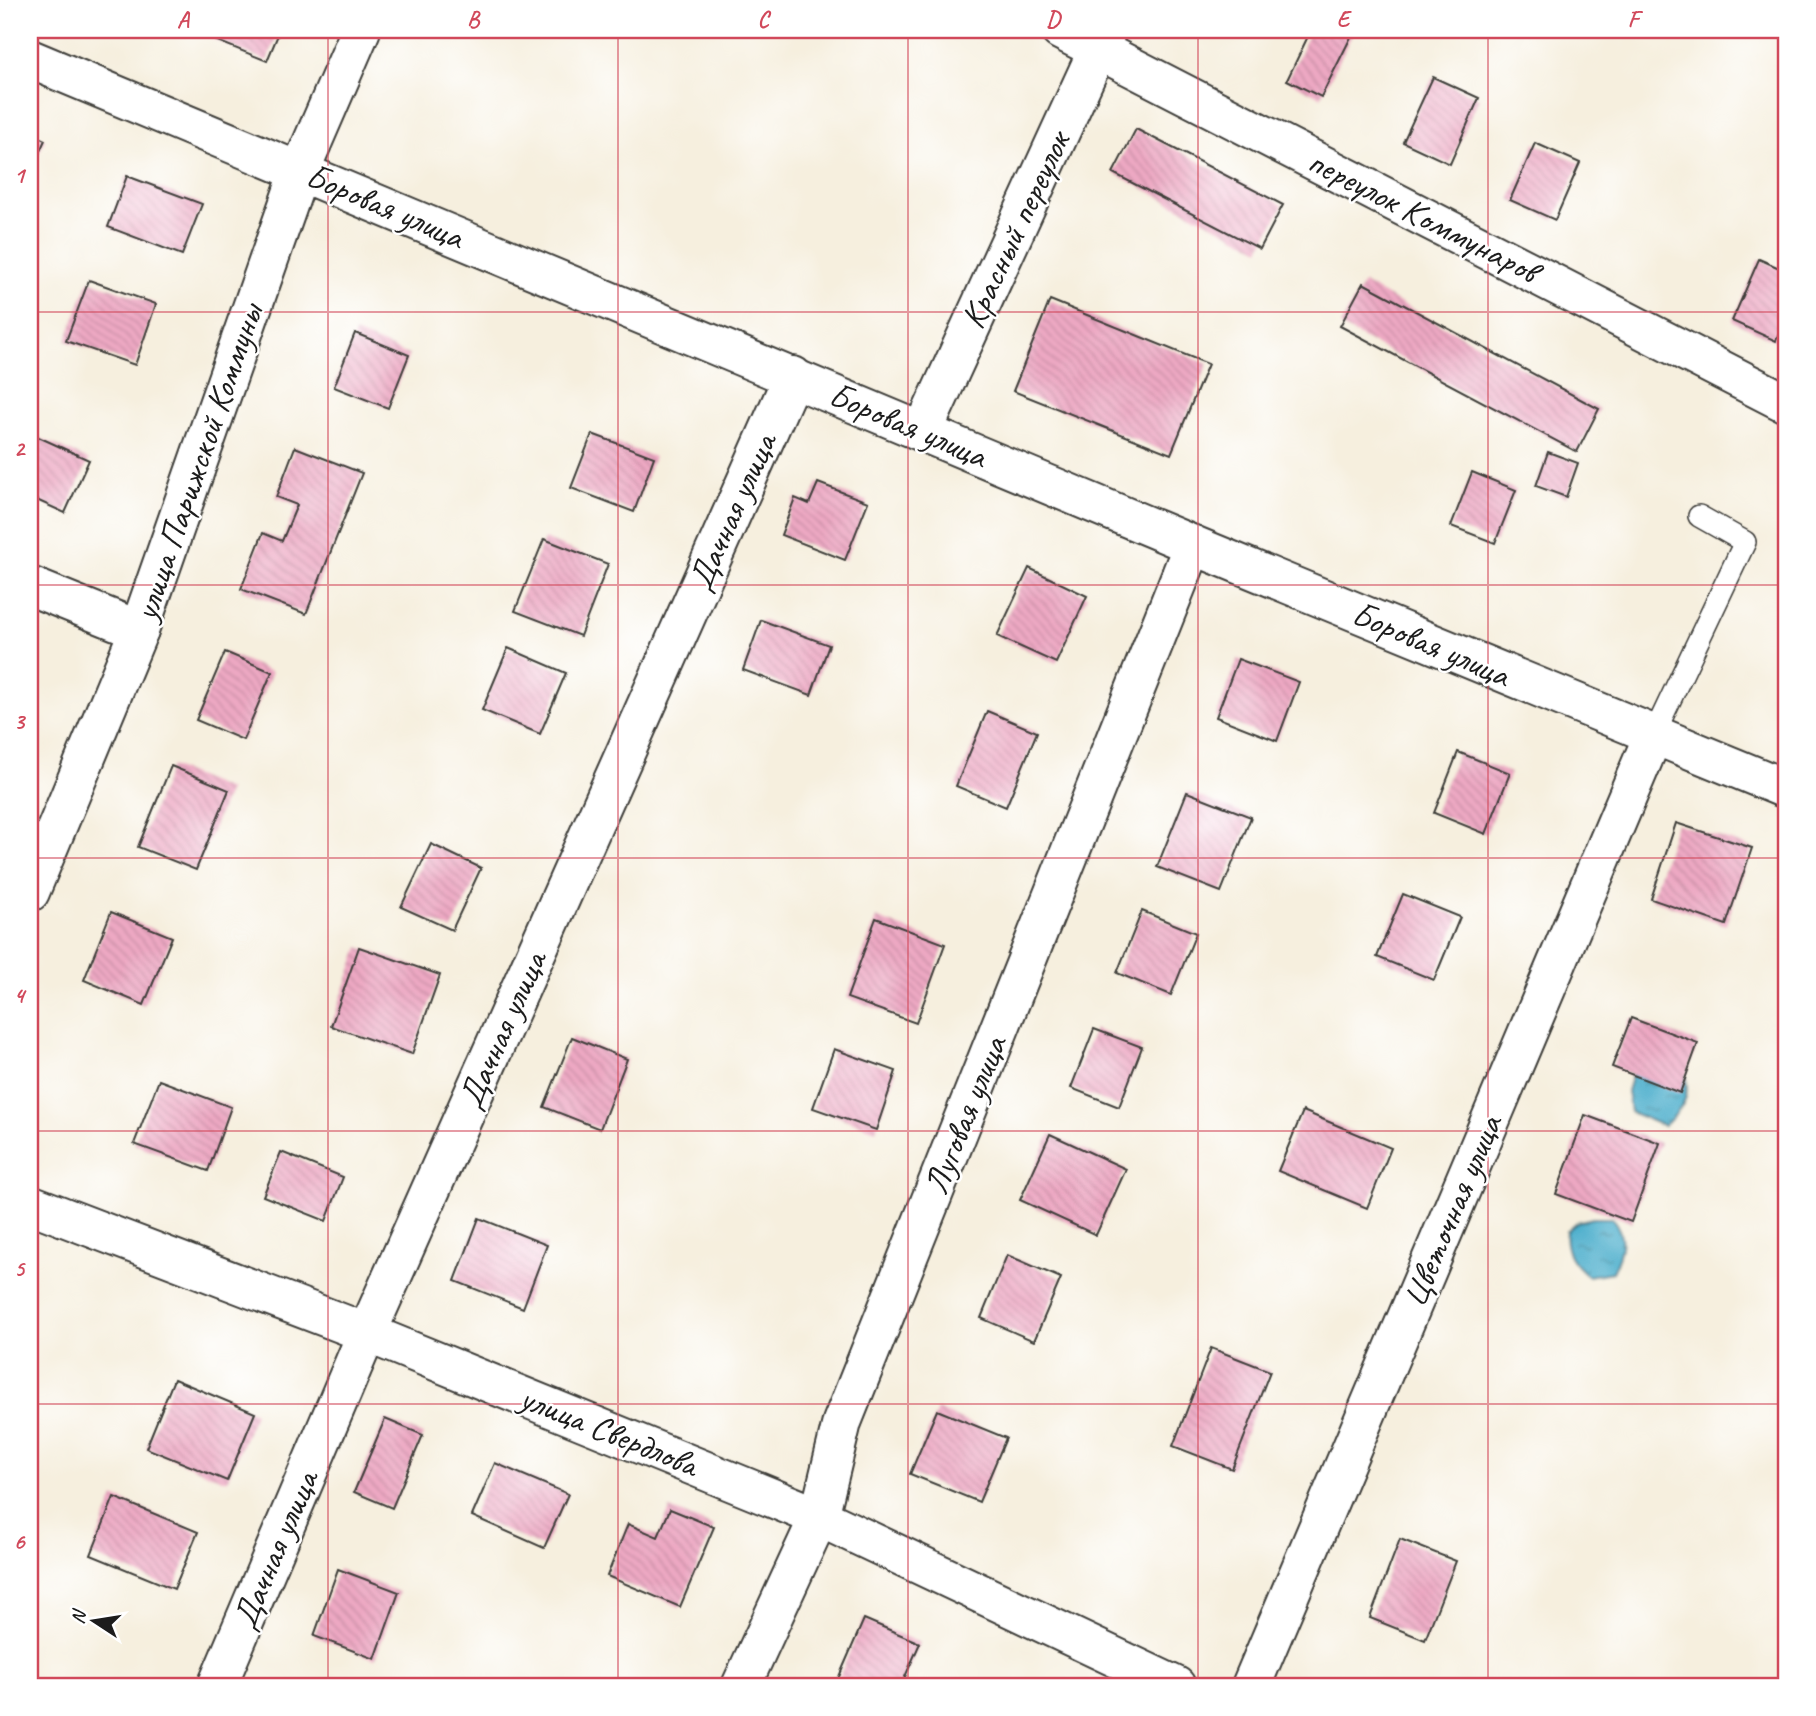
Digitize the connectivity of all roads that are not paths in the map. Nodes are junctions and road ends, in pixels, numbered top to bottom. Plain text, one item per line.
1 (360, 30) edge
2 (1060, 30) edge
3 (1102, 40) edge
4 (30, 58) edge
5 (300, 171) junction
6 (793, 376) junction
7 (1786, 402) edge
8 (923, 431) junction
9 (1699, 516) dead end
10 (1193, 545) junction
11 (30, 586) edge
12 (139, 631) junction
13 (1653, 736) junction
14 (1786, 789) edge
15 (30, 892) edge
16 (30, 1205) edge
17 (367, 1333) junction
18 (819, 1517) junction
19 (217, 1686) edge
20 (741, 1686) edge
21 (1177, 1686) edge
22 (1251, 1686) edge

1 - 5 street, улица Парижской Коммуны
2 - 3 street, переулок Коммунаров
3 - 7 street, переулок Коммунаров
3 - 8 street, Красный переулок
4 - 5 street, Боровая улица
5 - 6 street, Боровая улица
5 - 12 street, улица Парижской Коммуны
6 - 8 street, Боровая улица
6 - 17 street, Дачная улица
8 - 10 street, Боровая улица
9 - 13 lane
10 - 13 street, Боровая улица
10 - 18 street, Луговая улица
11 - 12 street
12 - 15 street, улица Парижской Коммуны
13 - 14 street, Боровая улица
13 - 22 street, Цветочная улица
16 - 17 street, улица Свердлова
17 - 18 street, улица Свердлова
17 - 19 street, Дачная улица
18 - 20 street, Луговая улица
18 - 21 street, улица Свердлова

